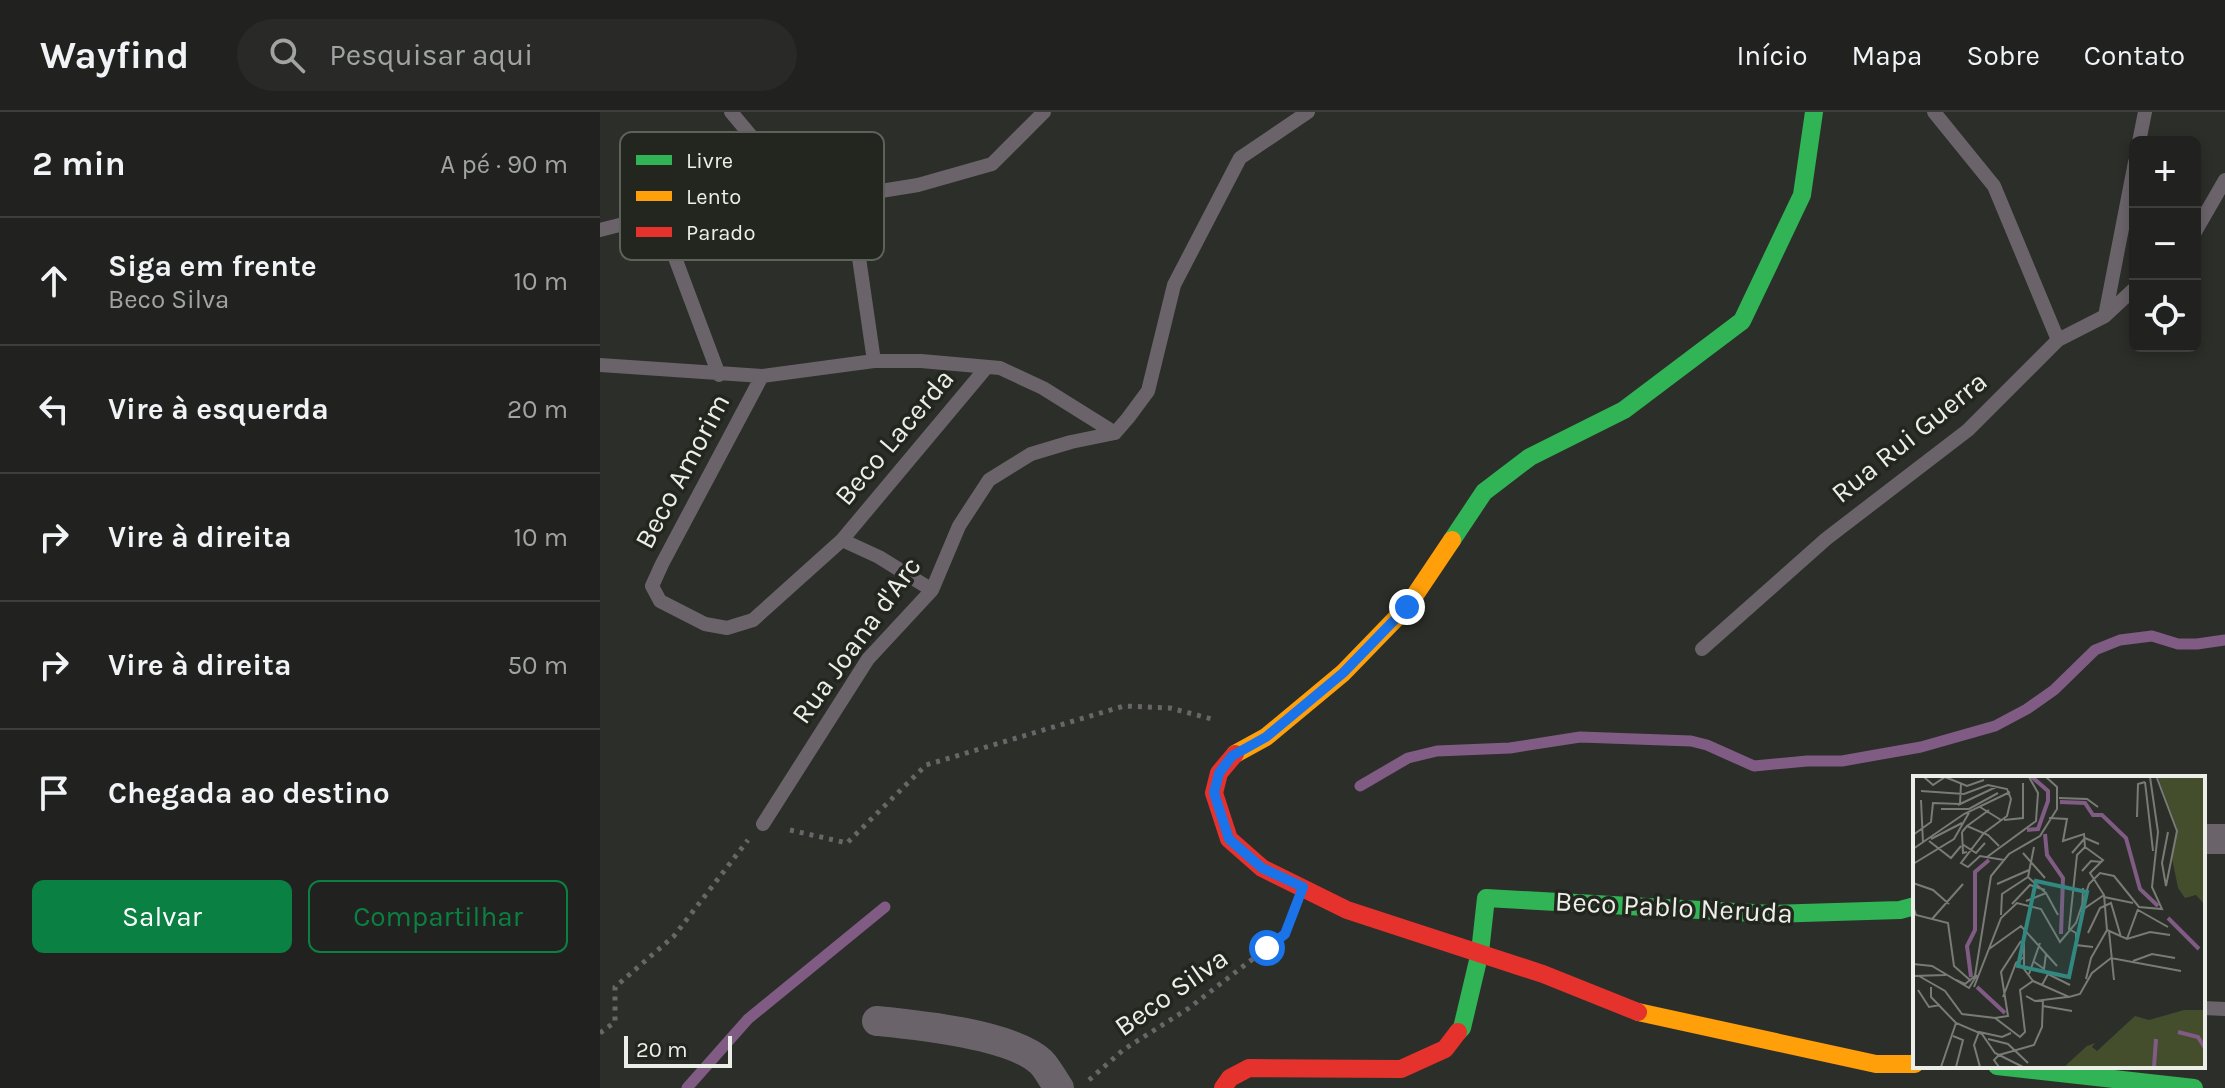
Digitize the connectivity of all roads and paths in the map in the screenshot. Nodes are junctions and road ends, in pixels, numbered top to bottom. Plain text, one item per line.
1 (731, 112) edge
2 (1044, 112) edge
3 (1308, 112) edge
4 (1814, 112) edge
5 (1934, 112) edge
6 (2145, 112) edge
7 (748, 132) edge
8 (2140, 136) edge
9 (2225, 180) edge
10 (884, 190) edge
11 (2129, 193) edge
12 (2201, 222) edge
13 (620, 225) edge
14 (600, 230) edge
15 (676, 260) edge
16 (859, 260) edge
17 (2129, 294) edge
18 (2105, 316) junction
19 (2058, 340) junction
20 (874, 361) junction
21 (600, 365) edge
22 (986, 368) junction
23 (719, 375) junction
24 (762, 376) junction
25 (1115, 433) junction
26 (842, 540) junction
27 (932, 590) junction
28 (1702, 649) dead end
29 (1266, 737) junction
30 (763, 824) junction
31 (1303, 887) junction
32 (1913, 907) edge
33 (1480, 952) junction
34 (2205, 1008) edge
35 (2225, 1009) edge
36 (877, 1021) dead end
37 (600, 1033) edge
38 (1913, 1055) edge
39 (1913, 1064) edge
40 (2015, 1068) edge
41 (1880, 1070) junction
42 (1059, 1088) edge
43 (1081, 1088) edge
44 (1223, 1088) edge
45 (2194, 1088) edge

1 - 7 lane
2 - 10 lane
3 - 25 lane
4 - 29 street
5 - 19 lane
6 - 8 lane
9 - 12 lane
11 - 18 lane
13 - 14 lane
15 - 23 lane, Beco Amorim
16 - 20 lane
17 - 18 lane, Rua Rui Guerra
18 - 19 lane, Rua Rui Guerra
19 - 28 lane, Rua Rui Guerra
20 - 22 lane
20 - 24 lane
21 - 23 lane
22 - 25 lane
22 - 26 lane, Beco Lacerda
23 - 24 lane
24 - 26 lane, Beco Amorim
25 - 27 lane, Rua Joana d'Arc
26 - 27 lane
27 - 30 lane, Rua Joana d'Arc
29 - 30 path
29 - 31 street
30 - 37 path
31 - 33 street
31 - 43 path, Beco Silva
32 - 33 street, Beco Pablo Neruda
33 - 41 street
33 - 44 street
34 - 35 lane
36 - 42 street
38 - 41 lane
39 - 41 street
40 - 45 street

